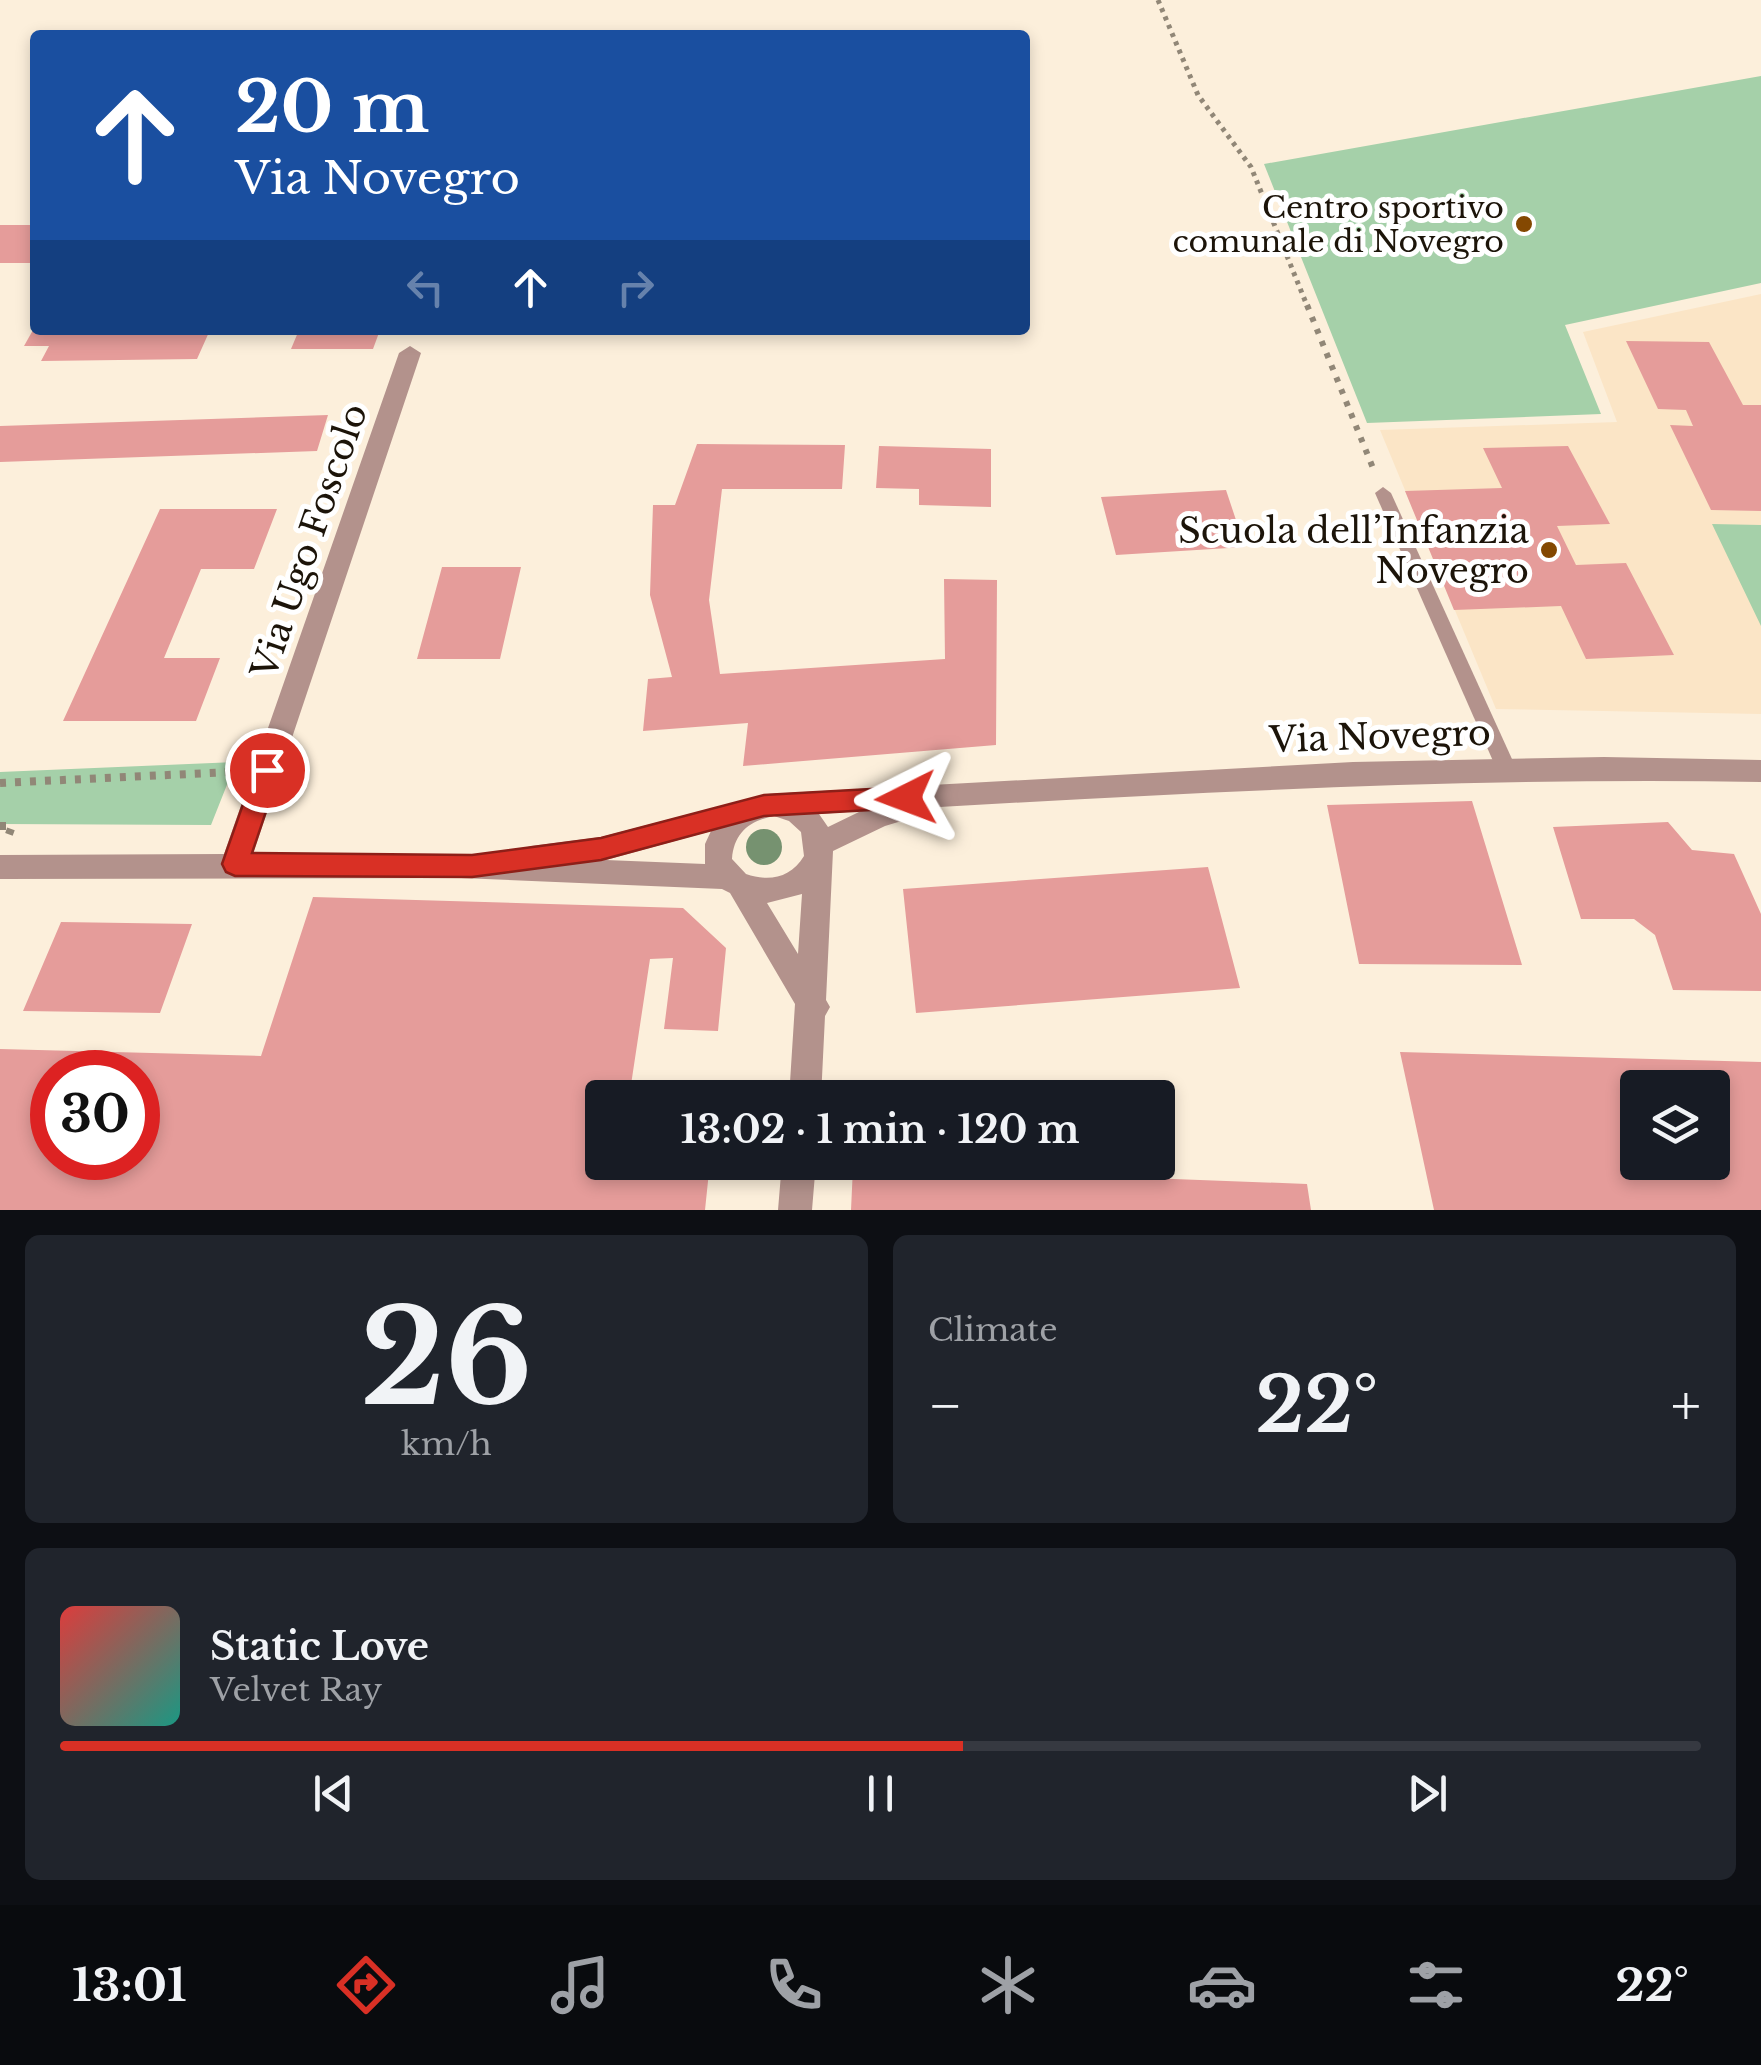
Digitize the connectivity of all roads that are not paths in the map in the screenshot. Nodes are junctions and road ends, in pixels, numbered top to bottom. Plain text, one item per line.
1 (410, 353) dead end
2 (1383, 493) road end
3 (1507, 770) junction
4 (1761, 771) edge
5 (1001, 792) junction
6 (759, 807) junction
7 (820, 850) junction
8 (235, 864) junction
9 (0, 866) edge
10 (472, 866) junction
11 (735, 881) junction
12 (814, 1007) junction
13 (807, 1080) edge
14 (798, 1180) edge
15 (795, 1210) edge

1 - 8 street, Via Ugo Foscolo
2 - 3 lane
3 - 4 street, Via Novegro
3 - 5 street, Via Novegro
5 - 6 street, Via Novegro
5 - 7 street, Via Novegro
6 - 7 street
6 - 10 street, Via Novegro
6 - 11 street
7 - 11 street
7 - 12 street
8 - 9 street, Via Novegro
8 - 10 street, Via Novegro
10 - 11 street, Via Novegro
11 - 12 street
12 - 13 street
14 - 15 street

